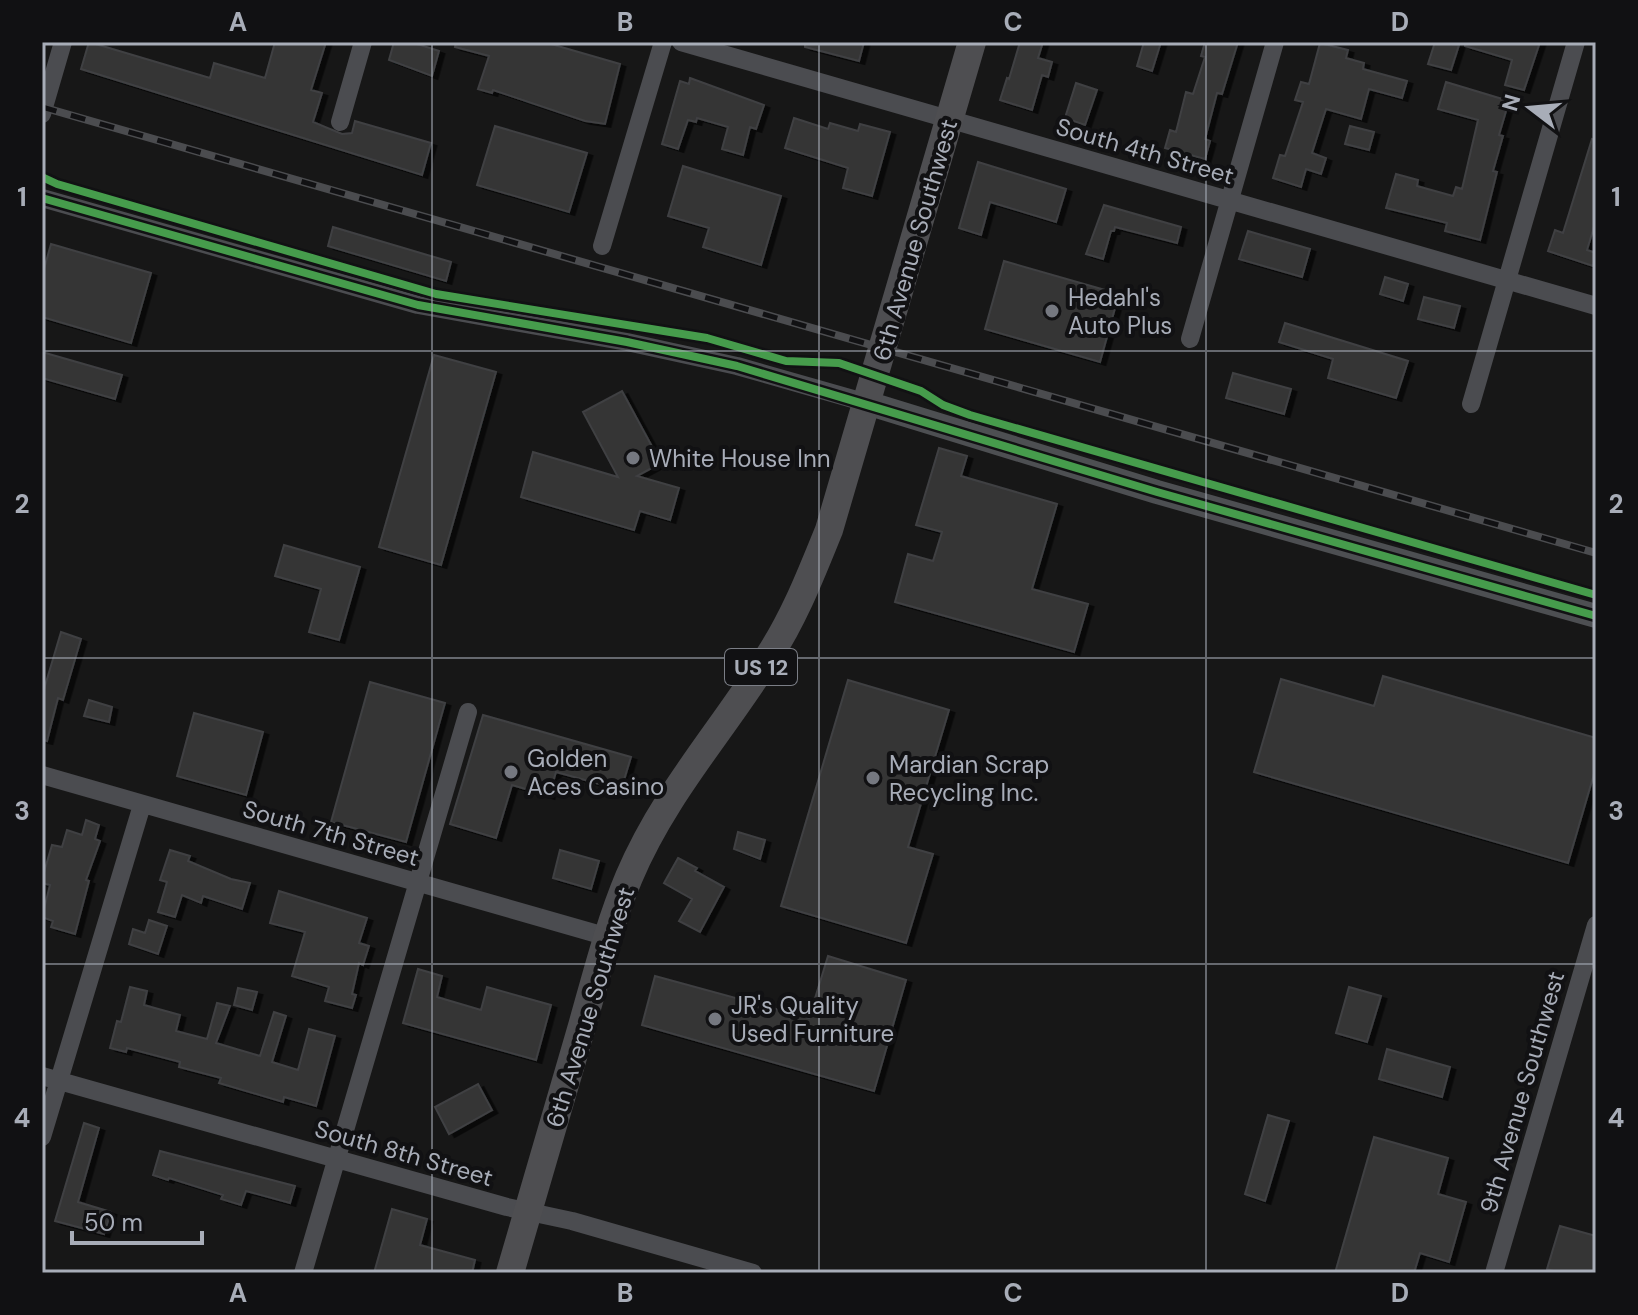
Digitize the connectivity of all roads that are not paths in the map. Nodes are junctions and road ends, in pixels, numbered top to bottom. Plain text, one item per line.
1 (63, 42) edge
2 (363, 42) edge
3 (663, 42) edge
4 (681, 42) edge
5 (972, 42) edge
6 (1275, 42) edge
7 (1576, 42) edge
8 (42, 114) edge
9 (950, 119) junction
10 (340, 122) dead end
11 (42, 198) edge
12 (1229, 200) junction
13 (602, 246) dead end
14 (1507, 281) junction
15 (1596, 306) edge
16 (1190, 339) dead end
17 (867, 403) junction
18 (1471, 404) dead end
19 (1596, 616) edge
20 (468, 712) dead end
21 (42, 775) edge
22 (142, 805) junction
23 (419, 883) junction
24 (1596, 925) edge
25 (608, 937) junction
26 (50, 1078) edge
27 (42, 1137) edge
28 (336, 1159) junction
29 (528, 1211) junction
30 (303, 1273) edge
31 (510, 1273) edge
32 (753, 1273) edge
33 (1494, 1273) edge

1 - 8 street
2 - 10 street
3 - 13 street
4 - 9 street, South 4th Street
5 - 9 highway, 6th Avenue Southwest / US 12
6 - 12 street
7 - 14 street
9 - 12 street, South 4th Street
9 - 17 highway, 6th Avenue Southwest / US 12
11 - 17 street
12 - 14 street, South 4th Street
12 - 16 street
14 - 15 street, South 4th Street
14 - 18 street
17 - 19 main road
17 - 25 highway, 6th Avenue Southwest / US 12
20 - 23 street
21 - 22 street, South 7th Street
22 - 23 street, South 7th Street
22 - 26 street
23 - 25 street, South 7th Street
23 - 28 street
24 - 33 street, 9th Avenue Southwest
25 - 29 highway, 6th Avenue Southwest / US 12
26 - 27 street
26 - 28 street, South 8th Street
28 - 29 street, South 8th Street
28 - 30 street
29 - 31 highway, 6th Avenue Southwest / US 12
29 - 32 street, South 8th Street

